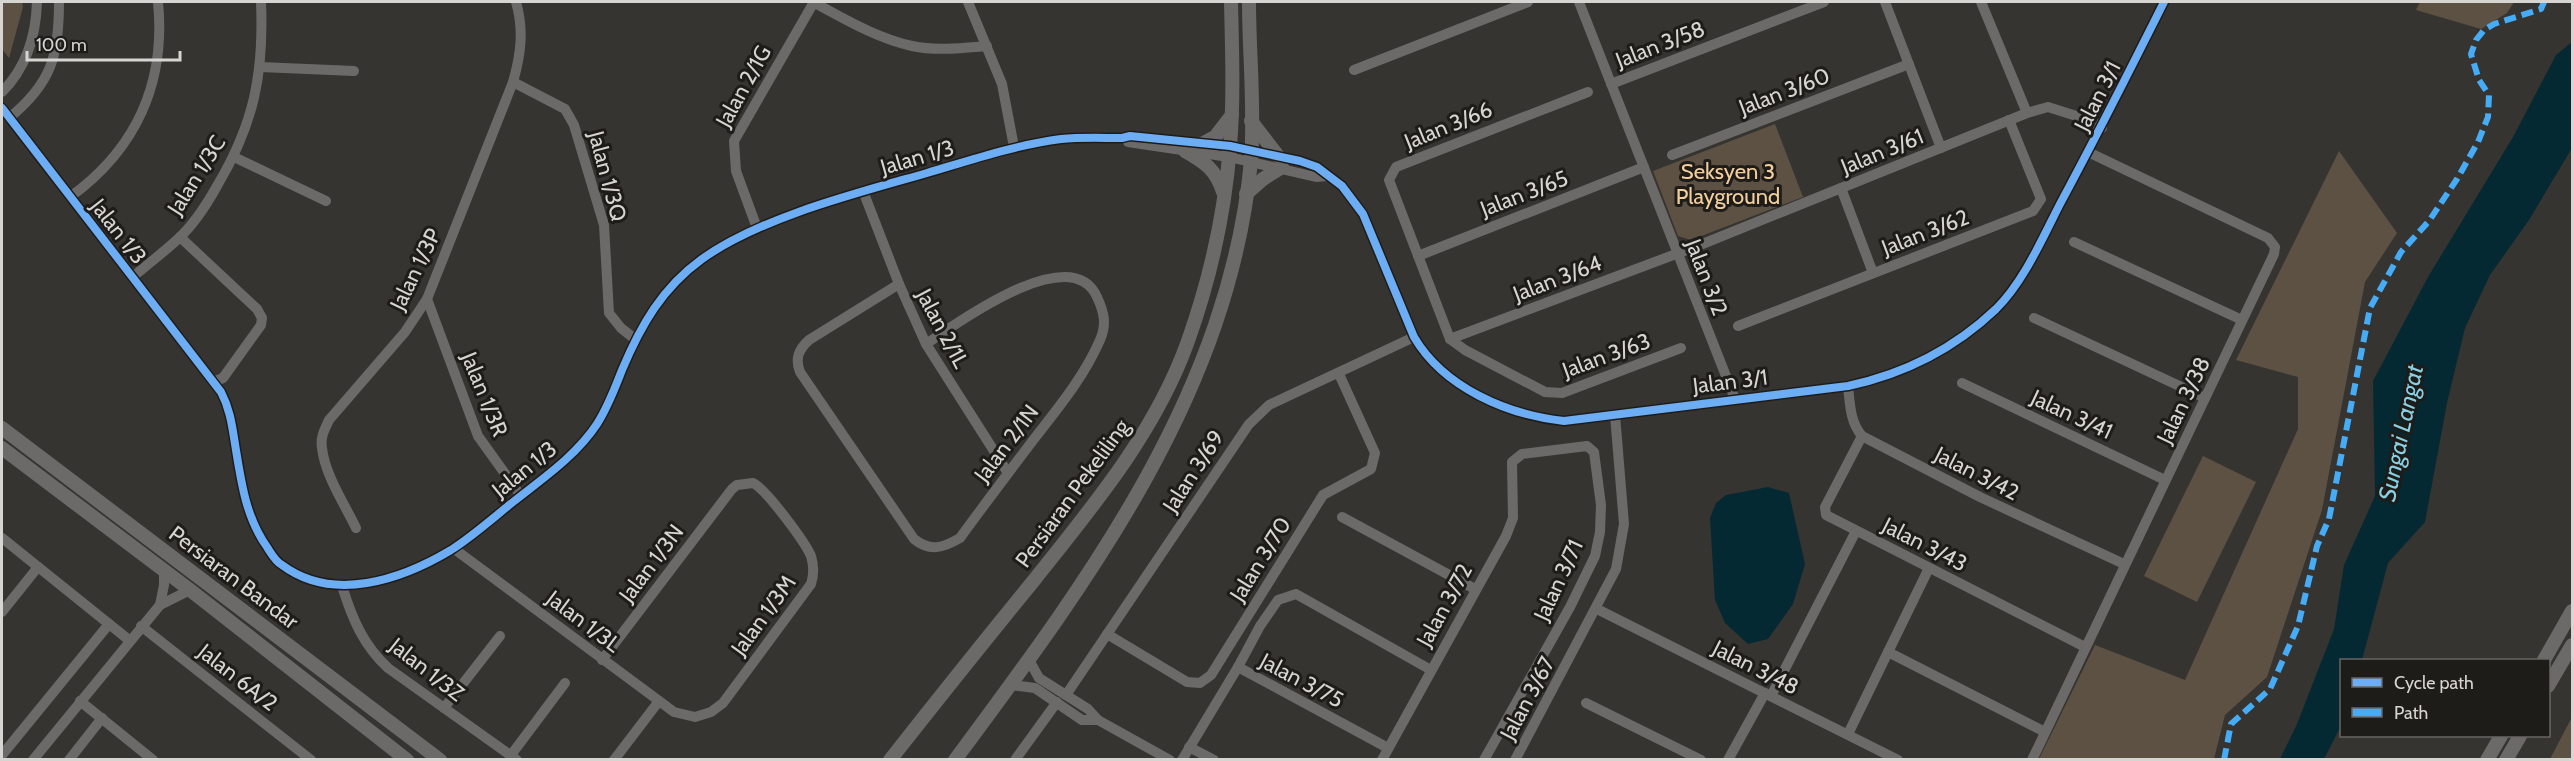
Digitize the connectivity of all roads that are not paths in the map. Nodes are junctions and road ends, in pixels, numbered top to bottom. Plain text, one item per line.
1 (37, 2) edge
2 (59, 2) edge
3 (158, 2) edge
4 (261, 2) edge
5 (516, 2) edge
6 (814, 2) edge
7 (968, 2) edge
8 (1231, 2) edge
9 (1248, 2) edge
10 (1528, 2) edge
11 (1579, 2) edge
12 (1824, 2) edge
13 (1885, 2) edge
14 (1982, 2) edge
15 (2164, 2) edge
16 (987, 46) junction
17 (1909, 64) junction
18 (260, 67) junction
19 (1354, 70) dead end
20 (354, 71) dead end
21 (513, 82) junction
22 (1611, 84) junction
23 (2, 92) edge
24 (1588, 92) dead end
25 (2, 108) edge
26 (2027, 113) junction
27 (1232, 115) junction
28 (9, 118) junction
29 (1251, 120) junction
30 (2009, 120) junction
31 (2102, 128) junction
32 (1122, 138) junction
33 (1202, 144) junction
34 (1014, 147) junction
35 (1941, 148) junction
36 (1185, 151) junction
37 (1230, 152) junction
38 (2088, 152) junction
39 (1672, 155) dead end
40 (1251, 156) junction
41 (234, 157) junction
42 (1280, 162) junction
43 (1644, 167) junction
44 (1841, 188) junction
45 (863, 191) junction
46 (1224, 194) junction
47 (1246, 194) junction
48 (70, 197) junction
49 (326, 201) dead end
50 (757, 228) junction
51 (180, 237) junction
52 (2074, 242) dead end
53 (1677, 254) junction
54 (1418, 256) junction
55 (1873, 273) junction
56 (133, 277) junction
57 (899, 284) junction
58 (427, 299) junction
59 (2034, 318) dead end
60 (2242, 320) junction
61 (1738, 326) dead end
62 (1414, 337) junction
63 (635, 339) junction
64 (1450, 339) junction
65 (926, 344) junction
66 (1681, 348) dead end
67 (1339, 374) junction
68 (213, 382) junction
69 (1962, 383) dead end
70 (1848, 386) junction
71 (2205, 398) junction
72 (1735, 399) junction
73 (1615, 414) junction
74 (2, 428) edge
75 (1862, 435) junction
76 (2, 448) edge
77 (1512, 462) joint
78 (1008, 472) junction
79 (2165, 480) junction
80 (732, 489) joint
81 (520, 496) junction
82 (1342, 517) dead end
83 (356, 528) dead end
84 (1856, 531) junction
85 (2, 538) edge
86 (453, 548) junction
87 (2124, 564) junction
88 (38, 567) junction
89 (1929, 568) junction
90 (164, 571) junction
91 (342, 586) junction
92 (1475, 589) junction
93 (190, 591) junction
94 (160, 605) junction
95 (1597, 609) junction
96 (2572, 611) edge
97 (2, 612) edge
98 (109, 624) junction
99 (141, 626) junction
100 (1107, 634) junction
101 (500, 636) dead end
102 (129, 640) junction
103 (2572, 645) edge
104 (2085, 647) junction
105 (1888, 652) junction
106 (2545, 659) edge
107 (602, 660) junction
108 (1029, 660) junction
109 (1238, 668) junction
110 (1431, 670) junction
111 (565, 683) dead end
112 (2550, 683) edge
113 (1011, 685) junction
114 (1768, 694) junction
115 (1061, 699) junction
116 (80, 701) junction
117 (659, 701) junction
118 (1587, 703) dead end
119 (444, 708) junction
120 (694, 717) joint
121 (102, 718) junction
122 (2045, 732) junction
123 (1848, 734) junction
124 (2500, 737) edge
125 (2519, 737) edge
126 (1190, 747) junction
127 (1388, 748) junction
128 (2, 755) edge
129 (514, 757) edge
130 (33, 759) edge
131 (69, 759) edge
132 (153, 759) edge
133 (311, 759) edge
134 (407, 759) edge
135 (440, 759) edge
136 (614, 759) edge
137 (890, 759) edge
138 (955, 759) edge
139 (1015, 759) edge
140 (1170, 759) edge
141 (1182, 759) edge
142 (1214, 759) edge
143 (1382, 759) edge
144 (1484, 759) edge
145 (1515, 759) edge
146 (1701, 759) edge
147 (1728, 759) edge
148 (1898, 759) edge
149 (2032, 759) edge
150 (2487, 759) edge
151 (2506, 759) edge

1 - 23 street
2 - 28 street
3 - 48 street
4 - 18 street, Jalan 1/3C
5 - 21 street, Jalan 1/3P
6 - 16 street
6 - 50 street, Jalan 2/1G
7 - 16 street
8 - 27 main road, Persiaran Pekeliling
9 - 29 main road
10 - 19 street
11 - 22 street, Jalan 3/2
12 - 22 street, Jalan 3/58
13 - 17 street
14 - 26 street
15 - 31 street, Jalan 3/1
16 - 34 street
17 - 35 street
17 - 39 street, Jalan 3/60
18 - 20 street
18 - 41 street, Jalan 1/3C
21 - 58 street, Jalan 1/3P
21 - 63 street, Jalan 1/3Q
22 - 43 street, Jalan 3/2
24 - 54 street, Jalan 3/66
25 - 28 street, Jalan 1/3
26 - 30 street, Jalan 3/61
26 - 31 street, Jalan 3/61
27 - 33 main road
27 - 37 main road, Persiaran Pekeliling
28 - 48 street, Jalan 1/3
29 - 40 main road
29 - 42 main road
30 - 35 street, Jalan 3/61
30 - 55 street, Jalan 3/62
31 - 38 street, Jalan 3/1
32 - 33 street, Jalan 1/3
32 - 34 street, Jalan 1/3
32 - 36 street, Jalan 1/3
33 - 37 street, Jalan 1/3
34 - 45 street, Jalan 1/3
35 - 44 street, Jalan 3/61
36 - 37 street, Jalan 1/3
36 - 46 main road
37 - 40 street, Jalan 3/1
37 - 46 main road, Persiaran Pekeliling
38 - 60 street, Jalan 3/38
38 - 70 street, Jalan 3/1
40 - 42 street, Jalan 3/1
40 - 47 main road
41 - 49 street
41 - 51 street, Jalan 1/3C
42 - 47 main road
42 - 62 street, Jalan 3/1
43 - 53 street, Jalan 3/2
43 - 54 street, Jalan 3/65
44 - 53 street, Jalan 3/61
44 - 55 street
45 - 50 street, Jalan 1/3
45 - 57 street, Jalan 2/1L
46 - 137 main road, Persiaran Pekeliling
47 - 108 main road
48 - 56 street, Jalan 1/3
50 - 63 street, Jalan 1/3
51 - 56 street, Jalan 1/3C
51 - 68 street
52 - 60 street
53 - 64 street, Jalan 3/64
53 - 72 street, Jalan 3/2
54 - 64 street, Jalan 3/66
55 - 61 street, Jalan 3/62
56 - 68 street, Jalan 1/3
57 - 65 street, Jalan 2/1L
57 - 78 street, Jalan 2/1N
58 - 81 street, Jalan 1/3R
58 - 83 street, Jalan 1/3P
59 - 71 street
60 - 71 street, Jalan 3/38
62 - 67 street, Jalan 3/69
62 - 73 street, Jalan 3/1
63 - 81 street, Jalan 1/3
64 - 66 street, Jalan 3/63
65 - 78 street, Jalan 2/1L
65 - 78 street, Jalan 2/1N
67 - 100 street, Jalan 3/69
67 - 100 street, Jalan 3/70
68 - 91 street, Jalan 1/3
69 - 79 street, Jalan 3/41
70 - 72 street, Jalan 3/1
70 - 75 street
71 - 79 street, Jalan 3/38
72 - 73 street, Jalan 3/1
73 - 95 street, Jalan 3/67
74 - 135 main road, Persiaran Bandar
75 - 84 street, Jalan 3/43
75 - 87 street, Jalan 3/42
76 - 90 main road, Persiaran Bandar
77 - 92 street, Jalan 3/72
77 - 144 street, Jalan 3/71
79 - 87 street, Jalan 3/38
80 - 107 street, Jalan 1/3N
80 - 120 street, Jalan 1/3M
81 - 86 street, Jalan 1/3
82 - 92 street
84 - 89 street, Jalan 3/43
84 - 114 street
85 - 88 street
86 - 91 street, Jalan 1/3
86 - 107 street, Jalan 1/3L
87 - 104 street, Jalan 3/38
88 - 97 street
88 - 98 street
89 - 104 street, Jalan 3/43
89 - 105 street
90 - 93 main road, Persiaran Bandar
90 - 94 street
91 - 119 street, Jalan 1/3Z
92 - 110 street, Jalan 3/72
93 - 94 street
93 - 134 main road, Persiaran Bandar
94 - 99 street
95 - 114 street, Jalan 3/48
95 - 145 street, Jalan 3/67
96 - 106 main road
98 - 102 street
98 - 128 street
99 - 102 street
99 - 133 street, Jalan 6A/2
100 - 115 street, Jalan 3/69
101 - 119 street
102 - 116 street
103 - 112 main road
104 - 122 street, Jalan 3/38
105 - 122 street
105 - 123 street
107 - 117 street, Jalan 1/3L
108 - 113 main road
108 - 115 street
109 - 110 street, Jalan 3/75
109 - 126 street
109 - 127 street, Jalan 3/75
110 - 127 street, Jalan 3/72
111 - 129 street
113 - 115 street
113 - 138 main road
114 - 123 street, Jalan 3/48
114 - 147 street
115 - 139 street, Jalan 3/69
115 - 140 street
116 - 121 street
116 - 130 street
117 - 120 street, Jalan 1/3L
117 - 136 street
118 - 146 street
119 - 129 street, Jalan 1/3Z
121 - 131 street
121 - 132 street
122 - 149 street, Jalan 3/38
123 - 148 street, Jalan 3/48
124 - 150 main road
125 - 151 main road
126 - 141 street
126 - 142 street
127 - 143 street, Jalan 3/72

